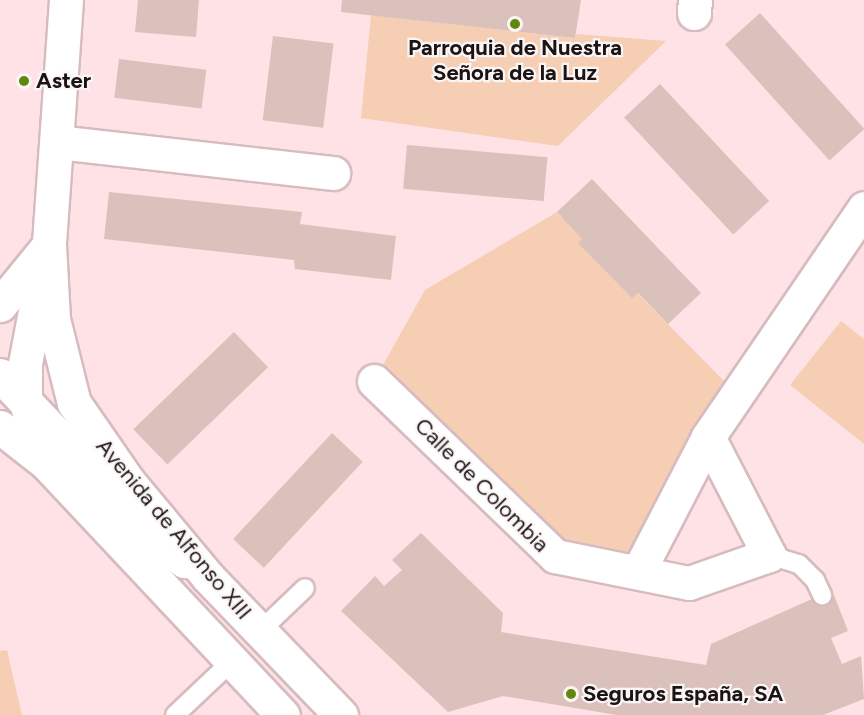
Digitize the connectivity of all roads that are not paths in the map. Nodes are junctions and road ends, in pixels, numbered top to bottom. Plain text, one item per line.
1 (66, 0) edge
2 (57, 142) junction
3 (333, 173) dead end
4 (864, 208) edge
5 (49, 245) junction
6 (0, 305) edge
7 (0, 375) edge
8 (374, 381) dead end
9 (25, 400) junction
10 (0, 427) edge
11 (708, 437) junction
12 (46, 463) junction
13 (769, 555) junction
14 (638, 572) junction
15 (208, 577) junction
16 (305, 588) dead end
17 (822, 595) dead end
18 (260, 631) junction
19 (231, 663) junction
20 (175, 715) edge
21 (283, 715) edge
22 (341, 715) edge

1 - 2 street, Avenida de Alfonso XIII
2 - 3 street
2 - 5 street, Avenida de Alfonso XIII
4 - 11 street
5 - 6 street
5 - 9 street, Avenida de Alfonso XIII
5 - 15 street, Avenida de Alfonso XIII
7 - 9 street
8 - 14 street, Calle de Colombia
9 - 12 street, Avenida de Alfonso XIII
9 - 15 street
10 - 12 street
11 - 13 street
11 - 14 street
12 - 19 street, Avenida de Alfonso XIII
13 - 14 street, Calle de Colombia
13 - 17 lane
15 - 18 street, Avenida de Alfonso XIII
16 - 18 lane
18 - 22 street, Avenida de Alfonso XIII
19 - 20 lane
19 - 21 street, Avenida de Alfonso XIII

